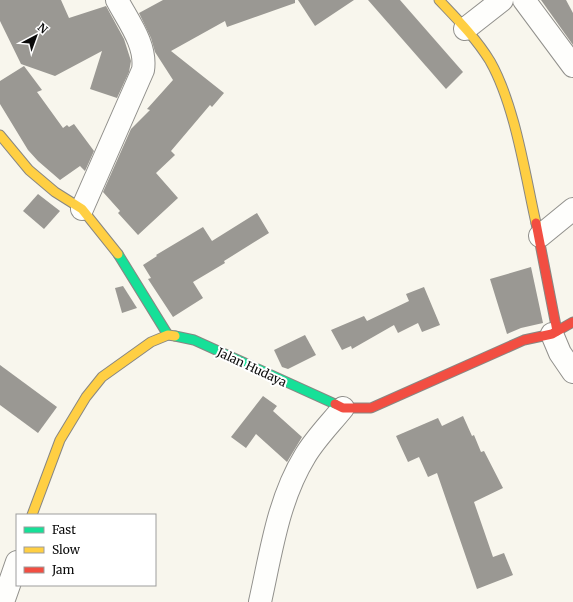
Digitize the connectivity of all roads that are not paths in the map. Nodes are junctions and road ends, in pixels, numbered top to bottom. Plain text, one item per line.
1 (117, 0) edge
2 (439, 0) edge
3 (502, 0) edge
4 (524, 0) edge
5 (465, 29) junction
6 (573, 66) edge
7 (0, 135) edge
8 (82, 209) junction
9 (573, 209) edge
10 (540, 236) junction
11 (573, 322) edge
12 (555, 332) junction
13 (168, 335) junction
14 (573, 372) edge
15 (343, 408) junction
16 (32, 514) edge
17 (16, 565) edge
18 (3, 602) edge
19 (260, 602) edge

1 - 8 street
2 - 5 street
3 - 5 street
4 - 6 street
5 - 10 street
7 - 8 street
8 - 13 street
9 - 10 street
10 - 12 street
11 - 12 street, Jalan Hudaya
12 - 14 street
12 - 15 street, Jalan Hudaya
13 - 15 street, Jalan Hudaya
13 - 16 street
15 - 19 street
17 - 18 street

